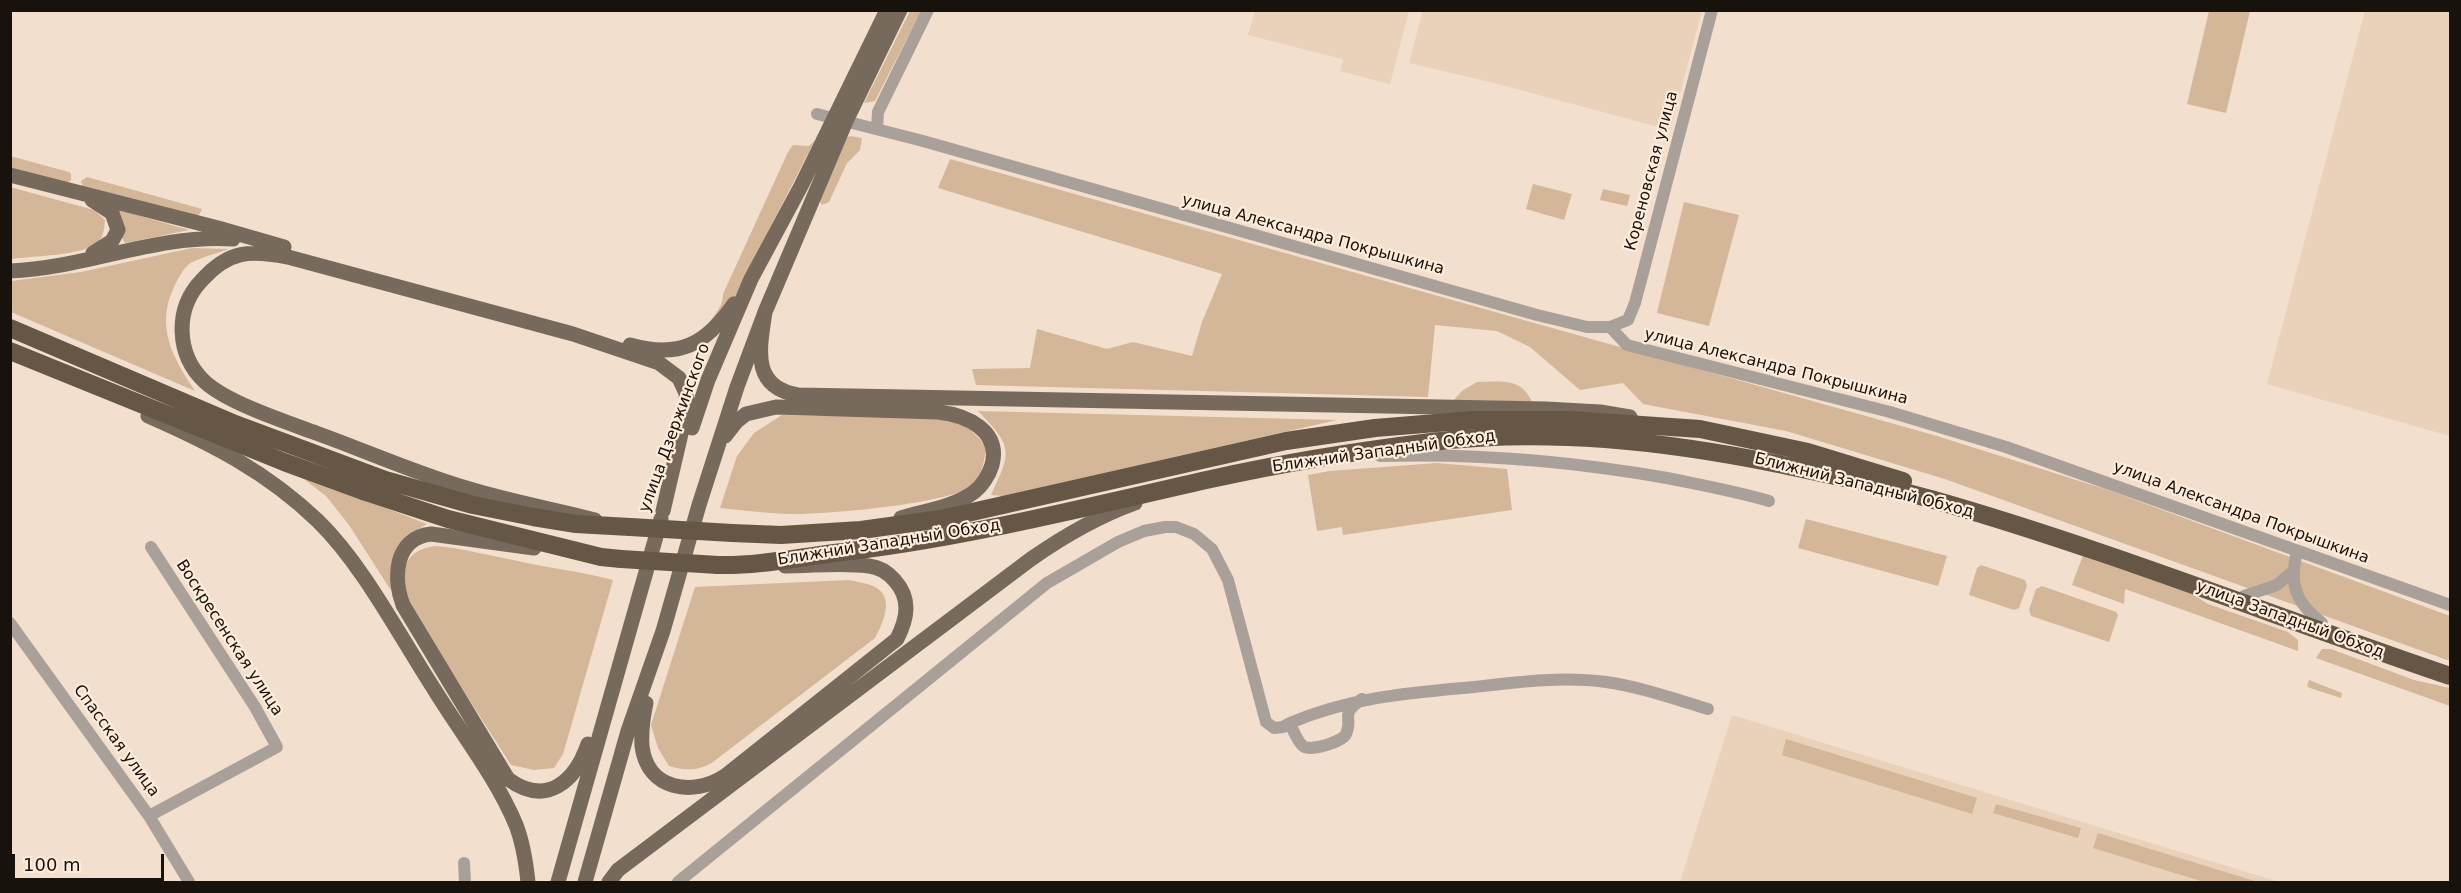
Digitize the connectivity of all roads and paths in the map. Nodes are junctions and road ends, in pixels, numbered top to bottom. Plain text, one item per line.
1 (887, 10) edge
2 (900, 10) edge
3 (928, 10) edge
4 (1712, 10) edge
5 (817, 114) dead end
6 (840, 120) junction
7 (877, 129) junction
8 (10, 175) edge
9 (76, 191) junction
10 (284, 248) junction
11 (74, 263) junction
12 (10, 271) edge
13 (751, 279) junction
14 (765, 312) junction
15 (10, 327) edge
16 (1610, 327) junction
17 (10, 351) edge
18 (49, 368) junction
19 (1700, 429) junction
20 (715, 455) junction
21 (1325, 458) junction
22 (1171, 489) junction
23 (1769, 501) dead end
24 (663, 511) junction
25 (624, 526) junction
26 (861, 530) junction
27 (151, 547) dead end
28 (2297, 551) junction
29 (601, 557) junction
30 (2130, 562) joint
31 (2154, 563) joint
32 (740, 565) junction
33 (2292, 572) junction
34 (641, 588) junction
35 (2244, 596) junction
36 (2451, 605) edge
37 (10, 623) edge
38 (2322, 623) junction
39 (663, 631) junction
40 (2451, 668) edge
41 (2451, 676) edge
42 (1362, 699) junction
43 (1708, 709) dead end
44 (1290, 723) junction
45 (149, 816) junction
46 (464, 863) dead end
47 (189, 882) edge
48 (465, 882) edge
49 (528, 882) edge
50 (558, 882) edge
51 (585, 882) edge
52 (609, 882) edge
53 (678, 882) edge

1 - 6 main road, улица Дзержинского
2 - 6 main road, улица Дзержинского
3 - 7 street
4 - 16 street, Кореновская улица
5 - 6 street, улица Александра Покрышкина
6 - 7 street, улица Александра Покрышкина
6 - 13 main road, улица Дзержинского
6 - 14 main road, улица Дзержинского
7 - 16 street, улица Александра Покрышкина
8 - 9 main road
9 - 10 main road
9 - 11 main road
10 - 11 main road
10 - 13 main road
11 - 12 main road
13 - 24 main road, улица Дзержинского
14 - 19 main road
14 - 20 main road, улица Дзержинского
15 - 25 highway, Ближний Западный Обход
16 - 28 street, улица Александра Покрышкина
17 - 18 highway, Ближний Западный Обход
18 - 29 highway, Ближний Западный Обход
18 - 49 main road
19 - 26 highway, Ближний Западный Обход
19 - 31 highway, Ближний Западный Обход
20 - 26 main road
20 - 39 main road, улица Дзержинского
21 - 22 highway, Ближний Западный Обход
21 - 23 street
21 - 30 highway, Ближний Западный Обход
22 - 32 highway, Ближний Западный Обход
22 - 52 main road
24 - 25 main road
24 - 34 main road, улица Дзержинского
25 - 26 highway, Ближний Западный Обход, bridge
27 - 45 street, Воскресенская улица
28 - 33 street
28 - 36 street, улица Александра Покрышкина
29 - 32 highway, Ближний Западный Обход, bridge
29 - 34 main road
30 - 41 highway, улица Западный Обход
31 - 35 highway, улица Западный Обход
32 - 39 main road
33 - 35 street
33 - 38 street
34 - 50 main road, улица Дзержинского
35 - 38 highway, улица Западный Обход
37 - 45 street, Спасская улица
38 - 40 highway, улица Западный Обход
39 - 51 main road, улица Дзержинского
42 - 43 street
42 - 44 street
42 - 44 street
44 - 53 street
45 - 47 street, Спасская улица
46 - 48 street

